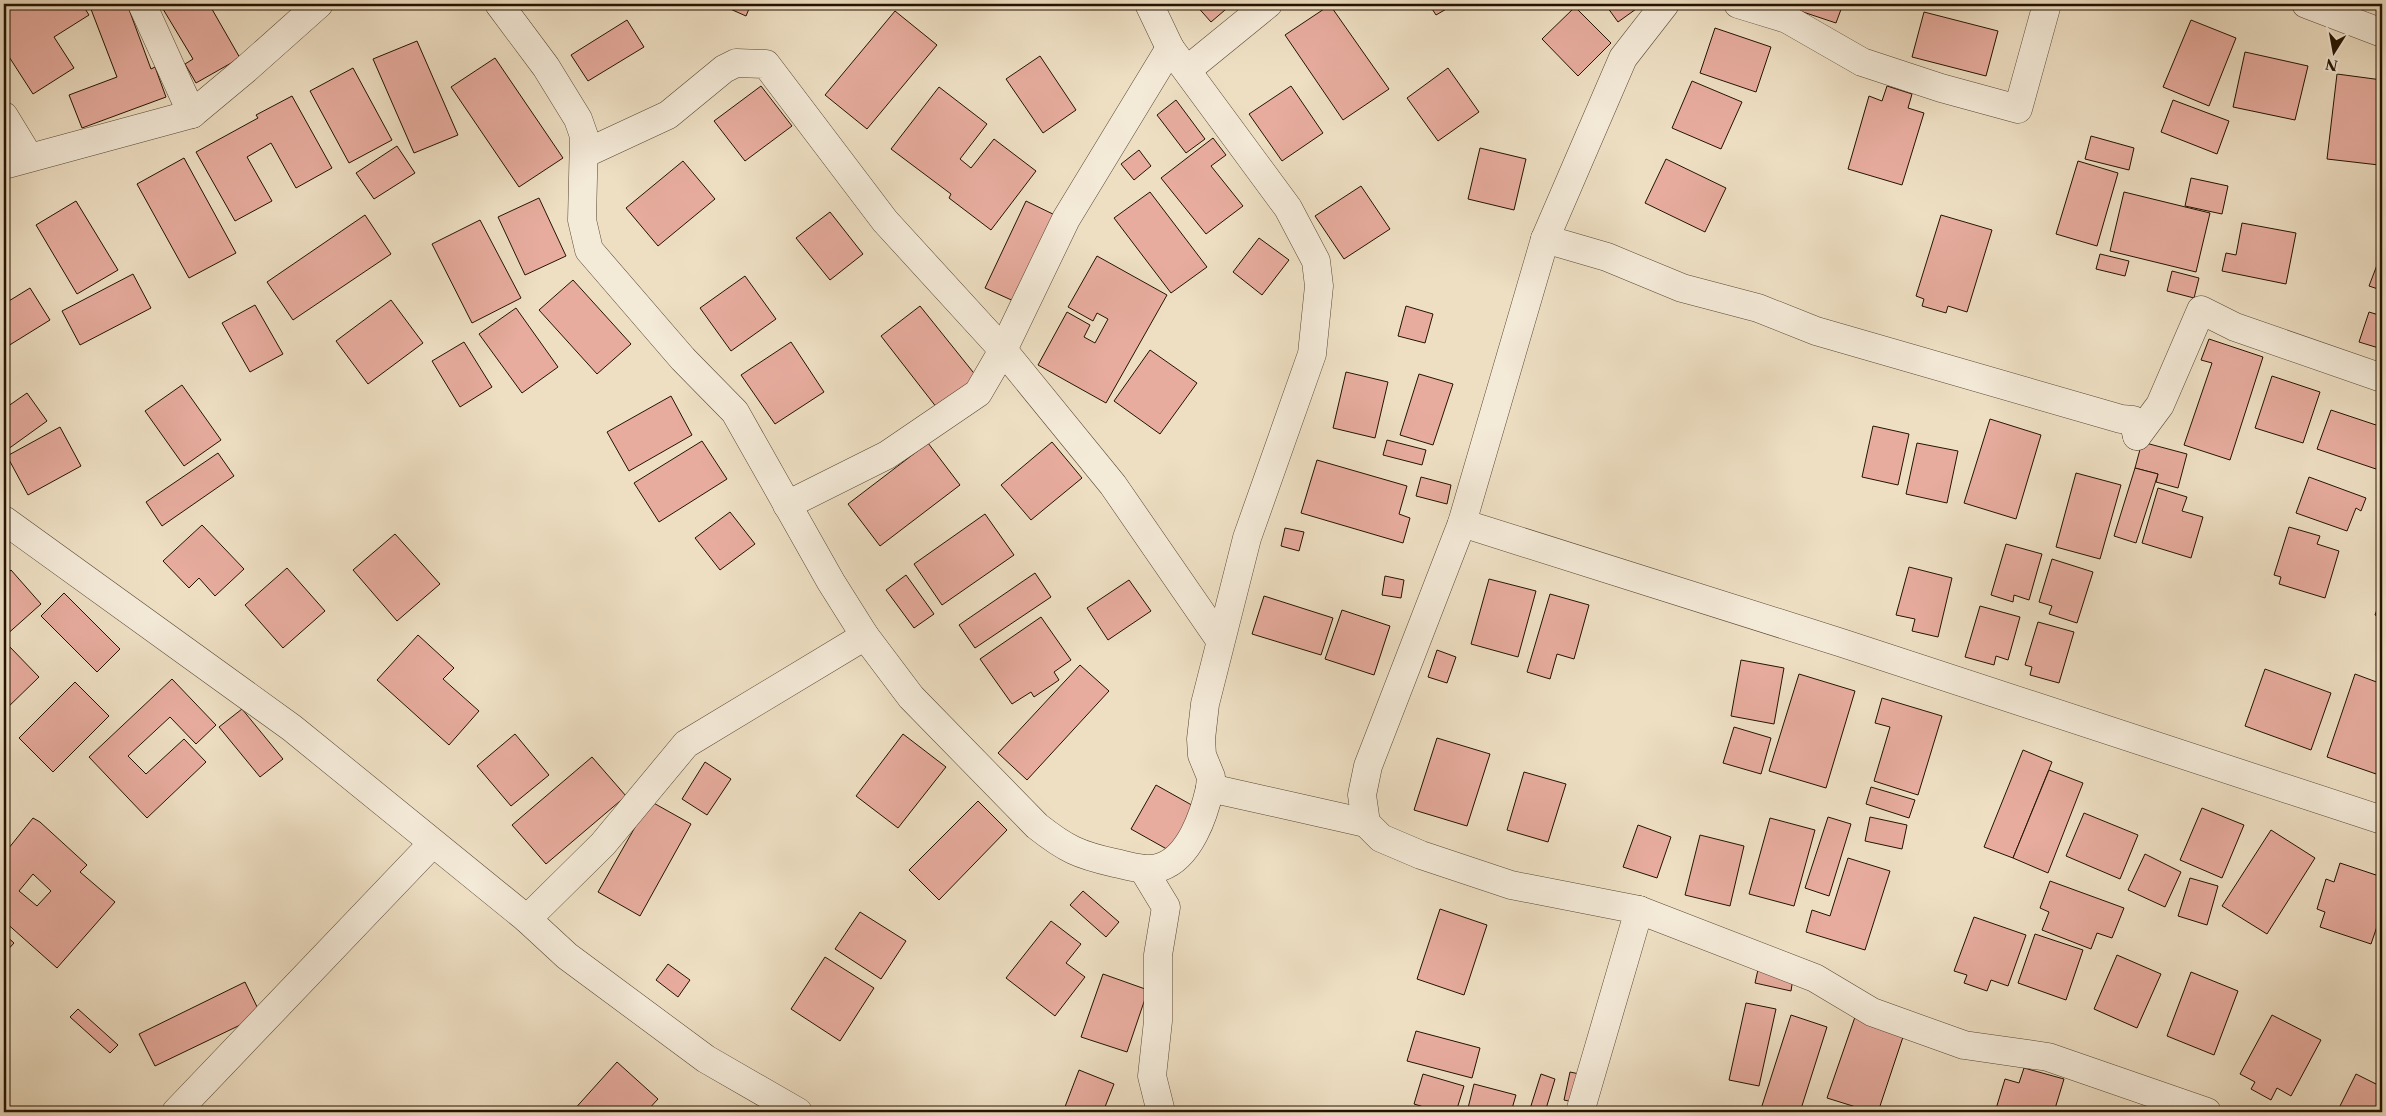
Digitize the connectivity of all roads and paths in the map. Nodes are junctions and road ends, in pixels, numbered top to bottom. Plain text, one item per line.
1 (142, 4) edge
2 (499, 4) edge
3 (1148, 4) edge
4 (1268, 4) edge
5 (1665, 4) edge
6 (1738, 4) edge
7 (2047, 4) edge
8 (2306, 4) edge
9 (316, 5) edge
10 (2370, 20) edge
11 (1170, 48) junction
12 (1187, 70) junction
13 (192, 114) junction
14 (4, 116) edge
15 (584, 154) junction
16 (16, 161) edge
17 (1545, 239) junction
18 (1003, 350) junction
19 (2382, 378) edge
20 (787, 505) junction
21 (4, 520) edge
22 (1462, 523) junction
23 (864, 636) junction
24 (1220, 640) junction
25 (1210, 788) junction
26 (2382, 820) edge
27 (1366, 823) junction
28 (432, 844) junction
29 (1178, 855) junction
30 (1143, 869) junction
31 (1166, 907) junction
32 (1639, 910) junction
33 (526, 919) junction
34 (176, 1112) edge
35 (798, 1112) edge
36 (1161, 1112) edge
37 (1580, 1112) edge
38 (2207, 1112) edge

1 - 13 street
2 - 15 street
3 - 11 street
4 - 12 street
5 - 17 street
6 - 7 street
8 - 10 street
9 - 13 street
11 - 12 street
11 - 18 street
12 - 24 street
13 - 16 street
14 - 16 street
15 - 18 street
15 - 20 street
17 - 19 street
17 - 22 street
18 - 20 street
18 - 24 street
20 - 23 street
21 - 28 street
22 - 26 street
22 - 27 street
23 - 30 street
23 - 33 street
24 - 25 street
25 - 27 street
25 - 29 street
27 - 32 street
28 - 33 street
28 - 34 street
29 - 30 street
29 - 31 street
30 - 31 street
31 - 36 street
32 - 37 street
32 - 38 street
33 - 35 street

